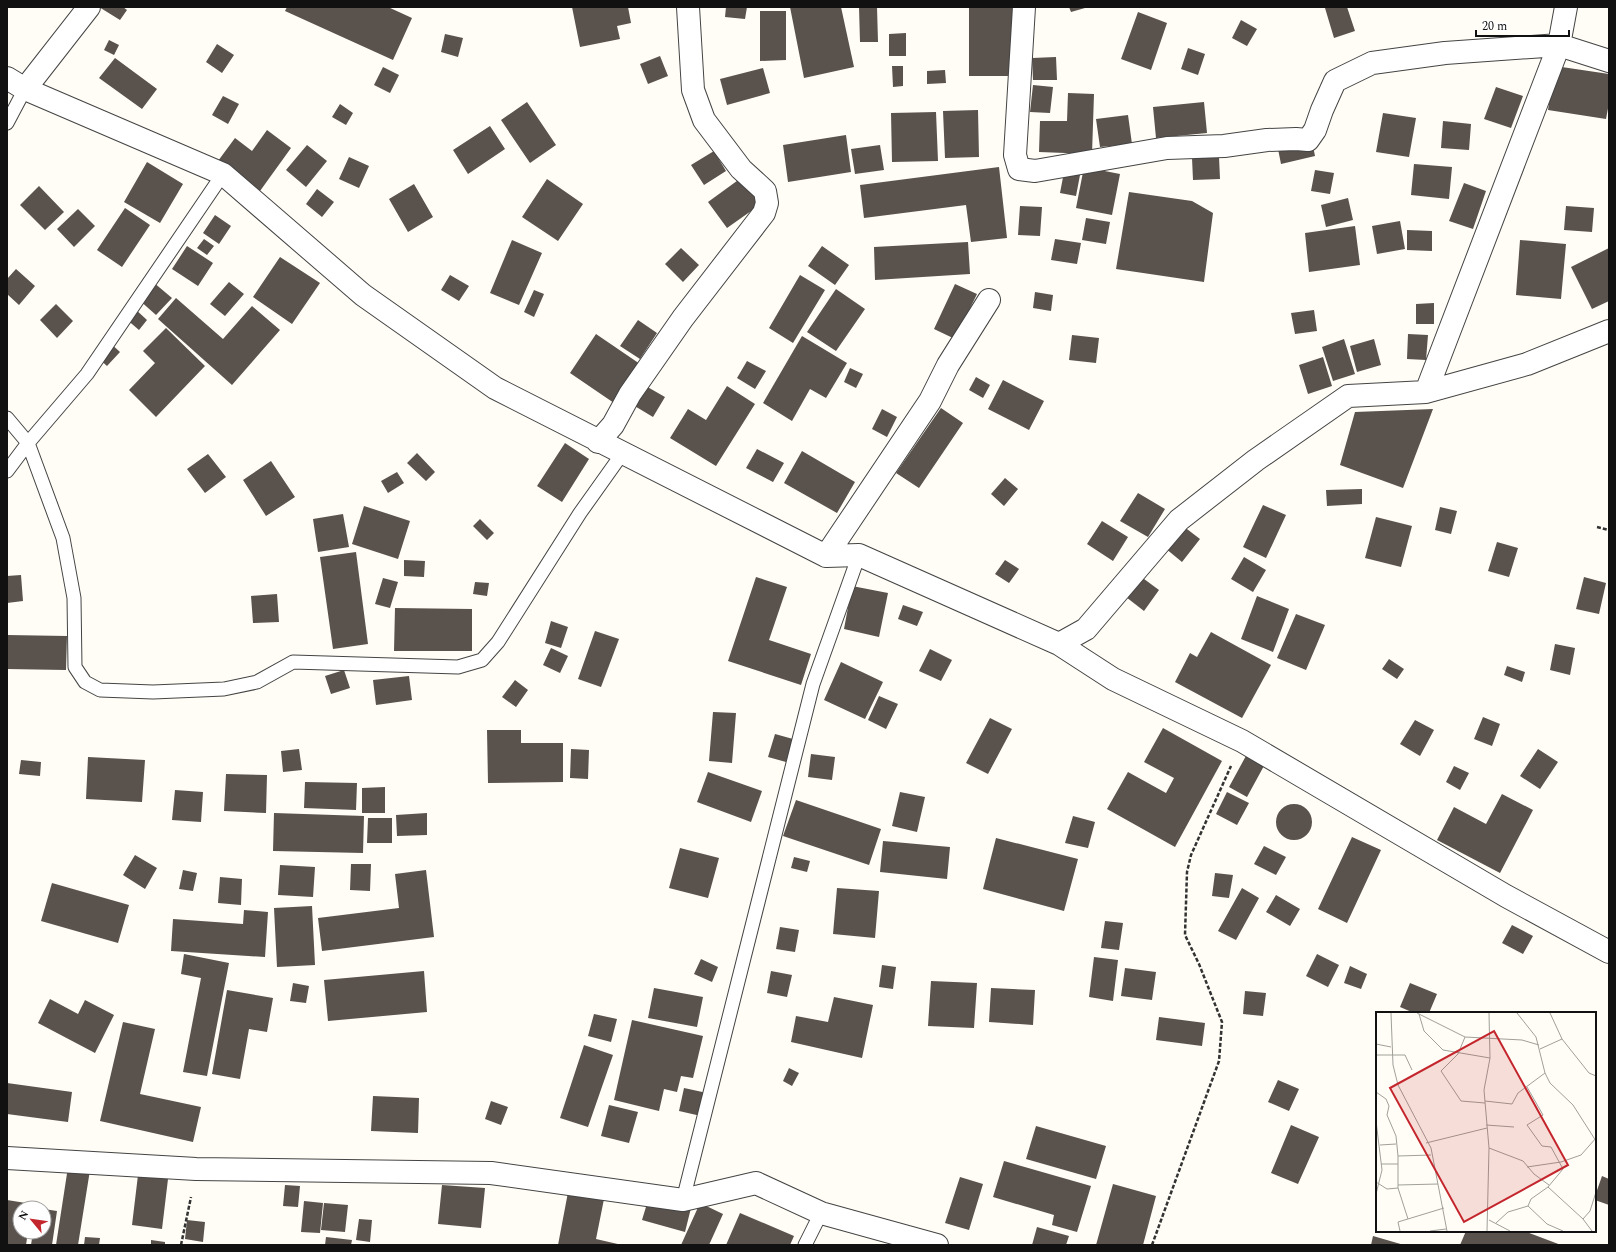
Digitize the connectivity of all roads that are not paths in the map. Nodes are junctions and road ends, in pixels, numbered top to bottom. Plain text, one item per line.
1 (88, 7) edge
2 (688, 7) edge
3 (1024, 7) edge
4 (1566, 7) edge
5 (1559, 45) junction
6 (1609, 61) edge
7 (16, 83) edge
8 (7, 123) edge
9 (223, 174) junction
10 (989, 300) dead end
11 (1609, 331) edge
12 (1426, 392) junction
13 (7, 418) edge
14 (598, 442) junction
15 (28, 443) junction
16 (622, 454) junction
17 (7, 471) edge
18 (858, 555) junction
19 (826, 556) junction
20 (1059, 644) junction
21 (1609, 952) edge
22 (7, 1158) edge
23 (683, 1200) junction
24 (821, 1213) junction
25 (805, 1245) edge
26 (937, 1245) edge

1 - 7 street
2 - 14 street
3 - 5 street
4 - 5 street
5 - 6 street
5 - 12 street
7 - 8 lane
7 - 9 street
9 - 14 street
9 - 15 lane
10 - 19 street
11 - 12 street
12 - 20 street
13 - 15 lane
14 - 16 street
15 - 16 lane
15 - 17 lane
16 - 19 street
18 - 19 street
18 - 20 street
18 - 23 lane
20 - 21 street
22 - 23 street
23 - 24 street
24 - 25 lane
24 - 26 street

